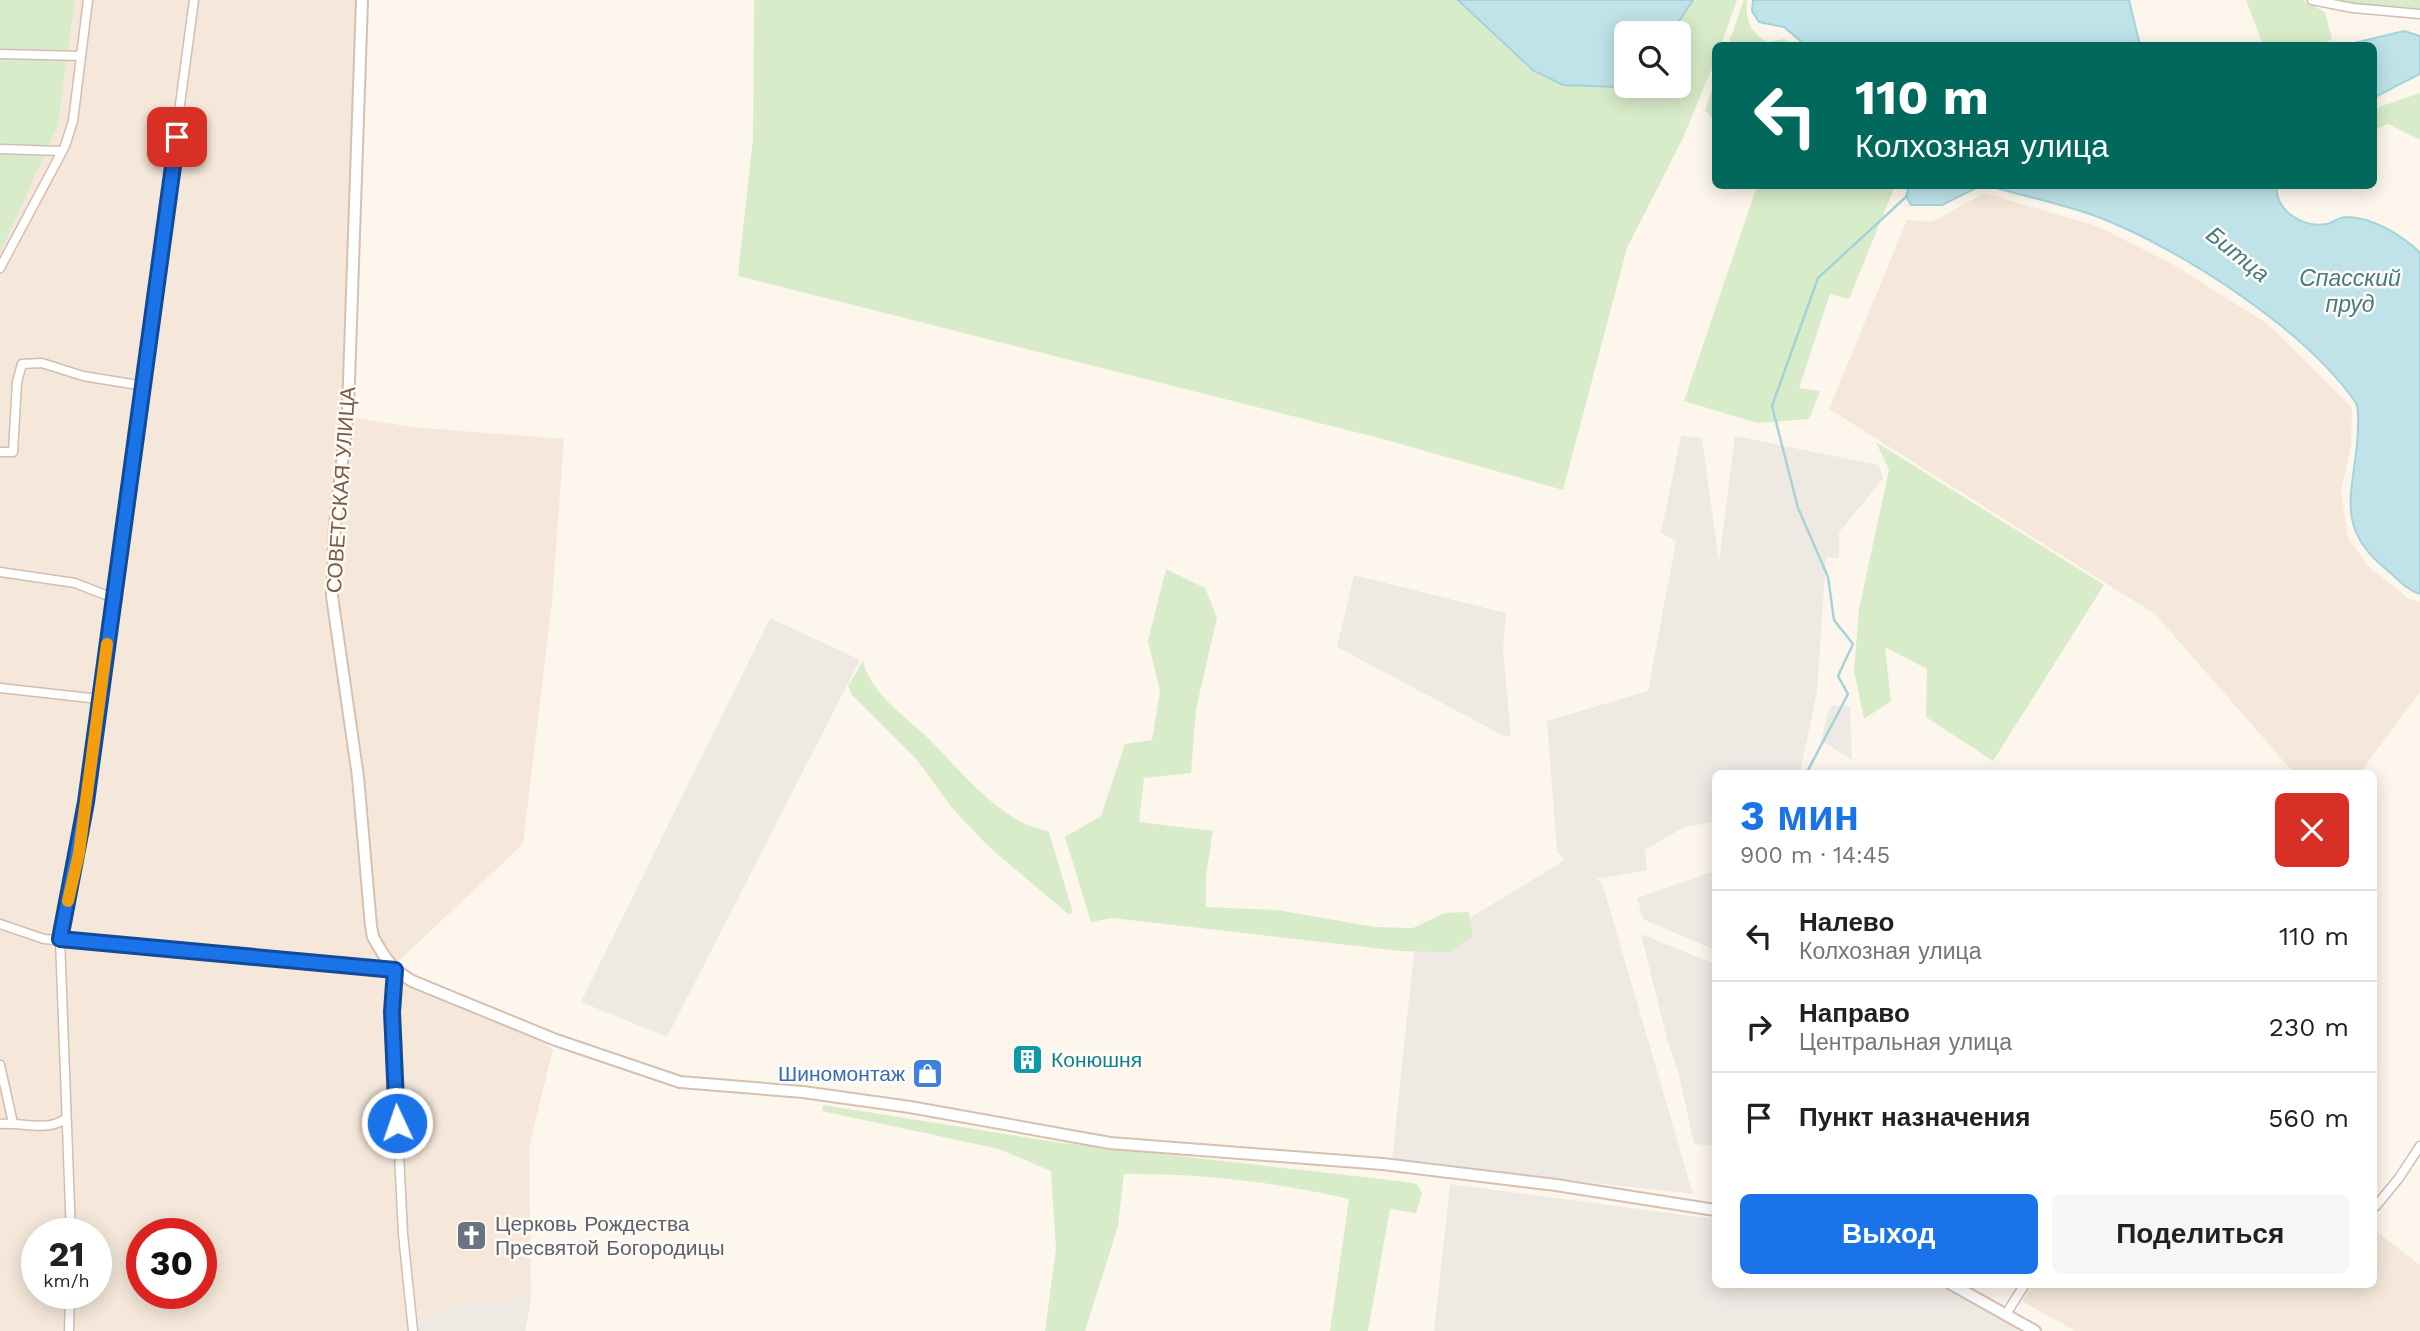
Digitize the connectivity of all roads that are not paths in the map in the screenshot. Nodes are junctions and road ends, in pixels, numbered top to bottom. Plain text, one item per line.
1 (88, 0) edge
2 (194, 0) edge
3 (362, 0) edge
4 (2312, 0) edge
5 (2420, 14) edge
6 (0, 54) edge
7 (81, 56) junction
8 (0, 149) edge
9 (60, 151) junction
10 (0, 244) edge
11 (10, 244) junction
12 (0, 268) edge
13 (144, 386) junction
14 (0, 452) edge
15 (0, 572) edge
16 (113, 598) junction
17 (0, 688) edge
18 (99, 699) junction
19 (0, 924) edge
20 (60, 939) junction
21 (395, 970) junction
22 (0, 1065) edge
23 (65, 1119) junction
24 (13, 1123) junction
25 (0, 1124) edge
26 (2420, 1146) edge
27 (2377, 1205) edge
28 (1712, 1210) edge
29 (70, 1218) edge
30 (1958, 1288) edge
31 (2022, 1288) edge
32 (70, 1309) edge
33 (2006, 1314) junction
34 (69, 1331) edge
35 (413, 1331) edge
36 (2035, 1331) edge

1 - 7 street
2 - 13 street
3 - 21 street, СОВЕТСКАЯ УЛИЦА
4 - 5 street
6 - 7 street
7 - 9 street
8 - 9 street
9 - 11 street
10 - 11 street
11 - 12 street
13 - 14 street
13 - 16 street
15 - 16 street
16 - 18 street
17 - 18 street
18 - 20 street
19 - 20 street
20 - 21 street
20 - 23 street
21 - 28 street, СОВЕТСКАЯ УЛИЦА
21 - 35 street
22 - 24 street
23 - 24 street
23 - 29 street
24 - 25 street
26 - 27 street
30 - 33 street
31 - 33 street
32 - 34 street
33 - 36 street

